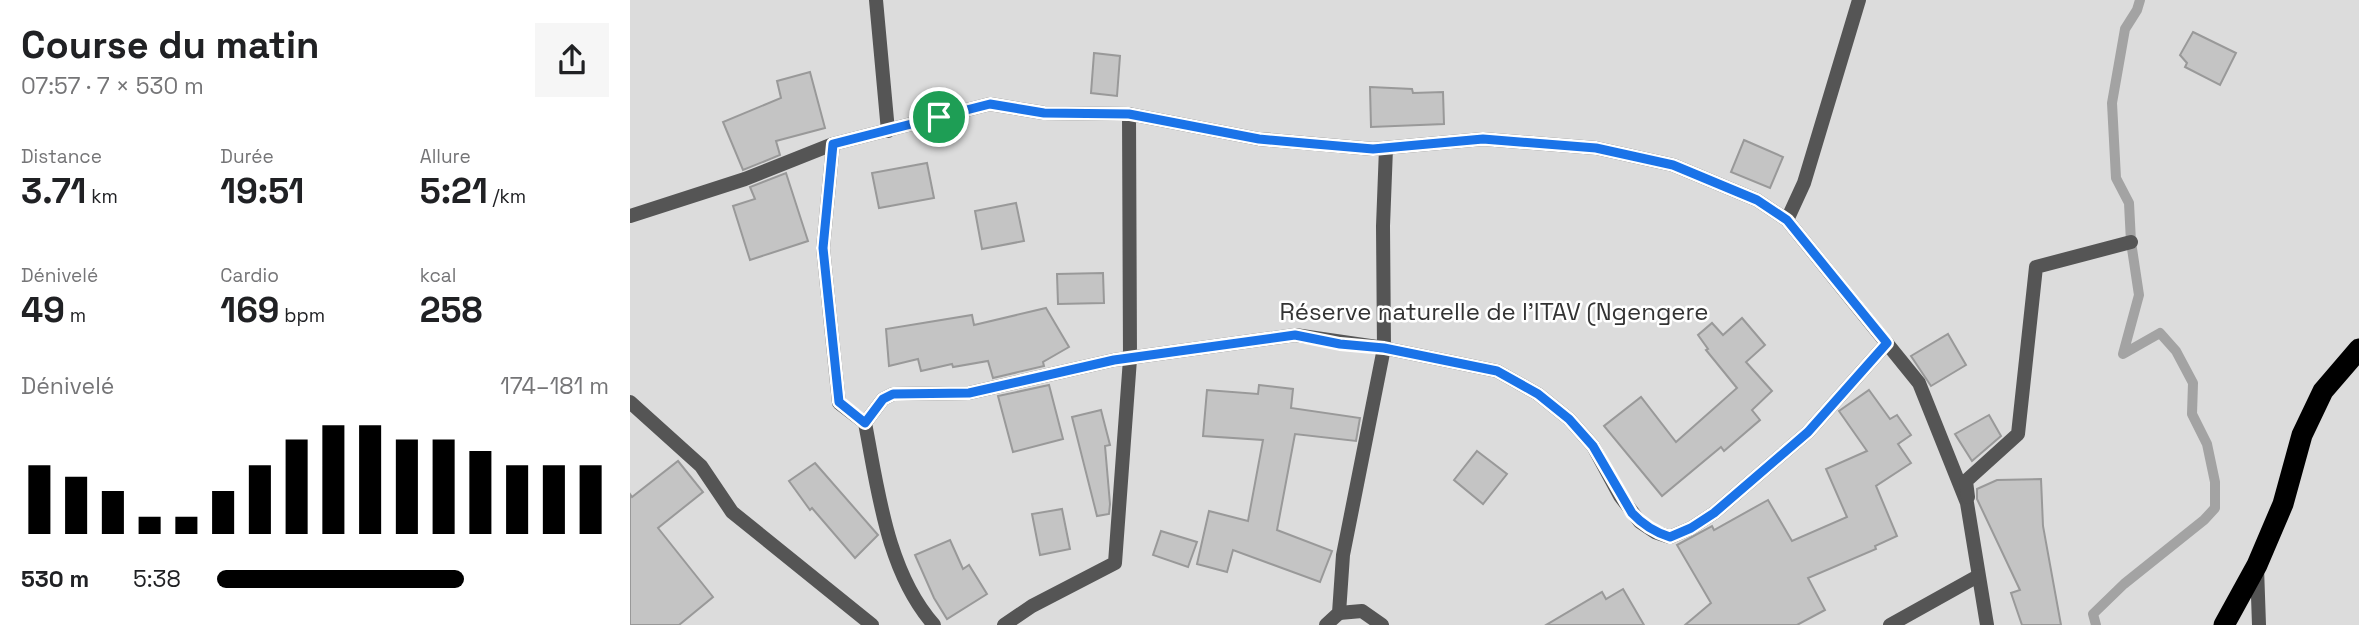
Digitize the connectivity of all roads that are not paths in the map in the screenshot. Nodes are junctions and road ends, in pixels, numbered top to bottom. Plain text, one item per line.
1 (876, 0) edge
2 (1859, 0) edge
3 (1129, 114) junction
4 (888, 131) junction
5 (833, 144) junction
6 (1386, 148) junction
7 (630, 216) edge
8 (1787, 220) junction
9 (2131, 242) dead end
10 (1887, 343) junction
11 (1384, 348) junction
12 (2359, 349) edge
13 (1130, 359) junction
14 (630, 402) edge
15 (865, 423) junction
16 (2257, 565) junction
17 (1978, 576) junction
18 (1339, 614) junction
19 (872, 625) edge
20 (933, 625) edge
21 (1004, 625) edge
22 (1326, 625) edge
23 (1382, 625) edge
24 (1890, 625) edge
25 (1987, 625) edge
26 (1994, 625) edge
27 (2224, 625) edge
28 (2259, 625) edge

1 - 4 street
2 - 8 street
3 - 4 street
3 - 6 street
3 - 13 street
4 - 5 street
5 - 7 street
5 - 15 street
6 - 8 street
6 - 11 street
8 - 10 street
9 - 26 street
10 - 11 street
10 - 17 street
11 - 13 street
11 - 18 street
12 - 16 highway
13 - 15 street
13 - 21 street
14 - 19 street
15 - 20 street
16 - 27 highway
16 - 28 street
17 - 24 street
17 - 25 street
18 - 22 street
18 - 23 street

